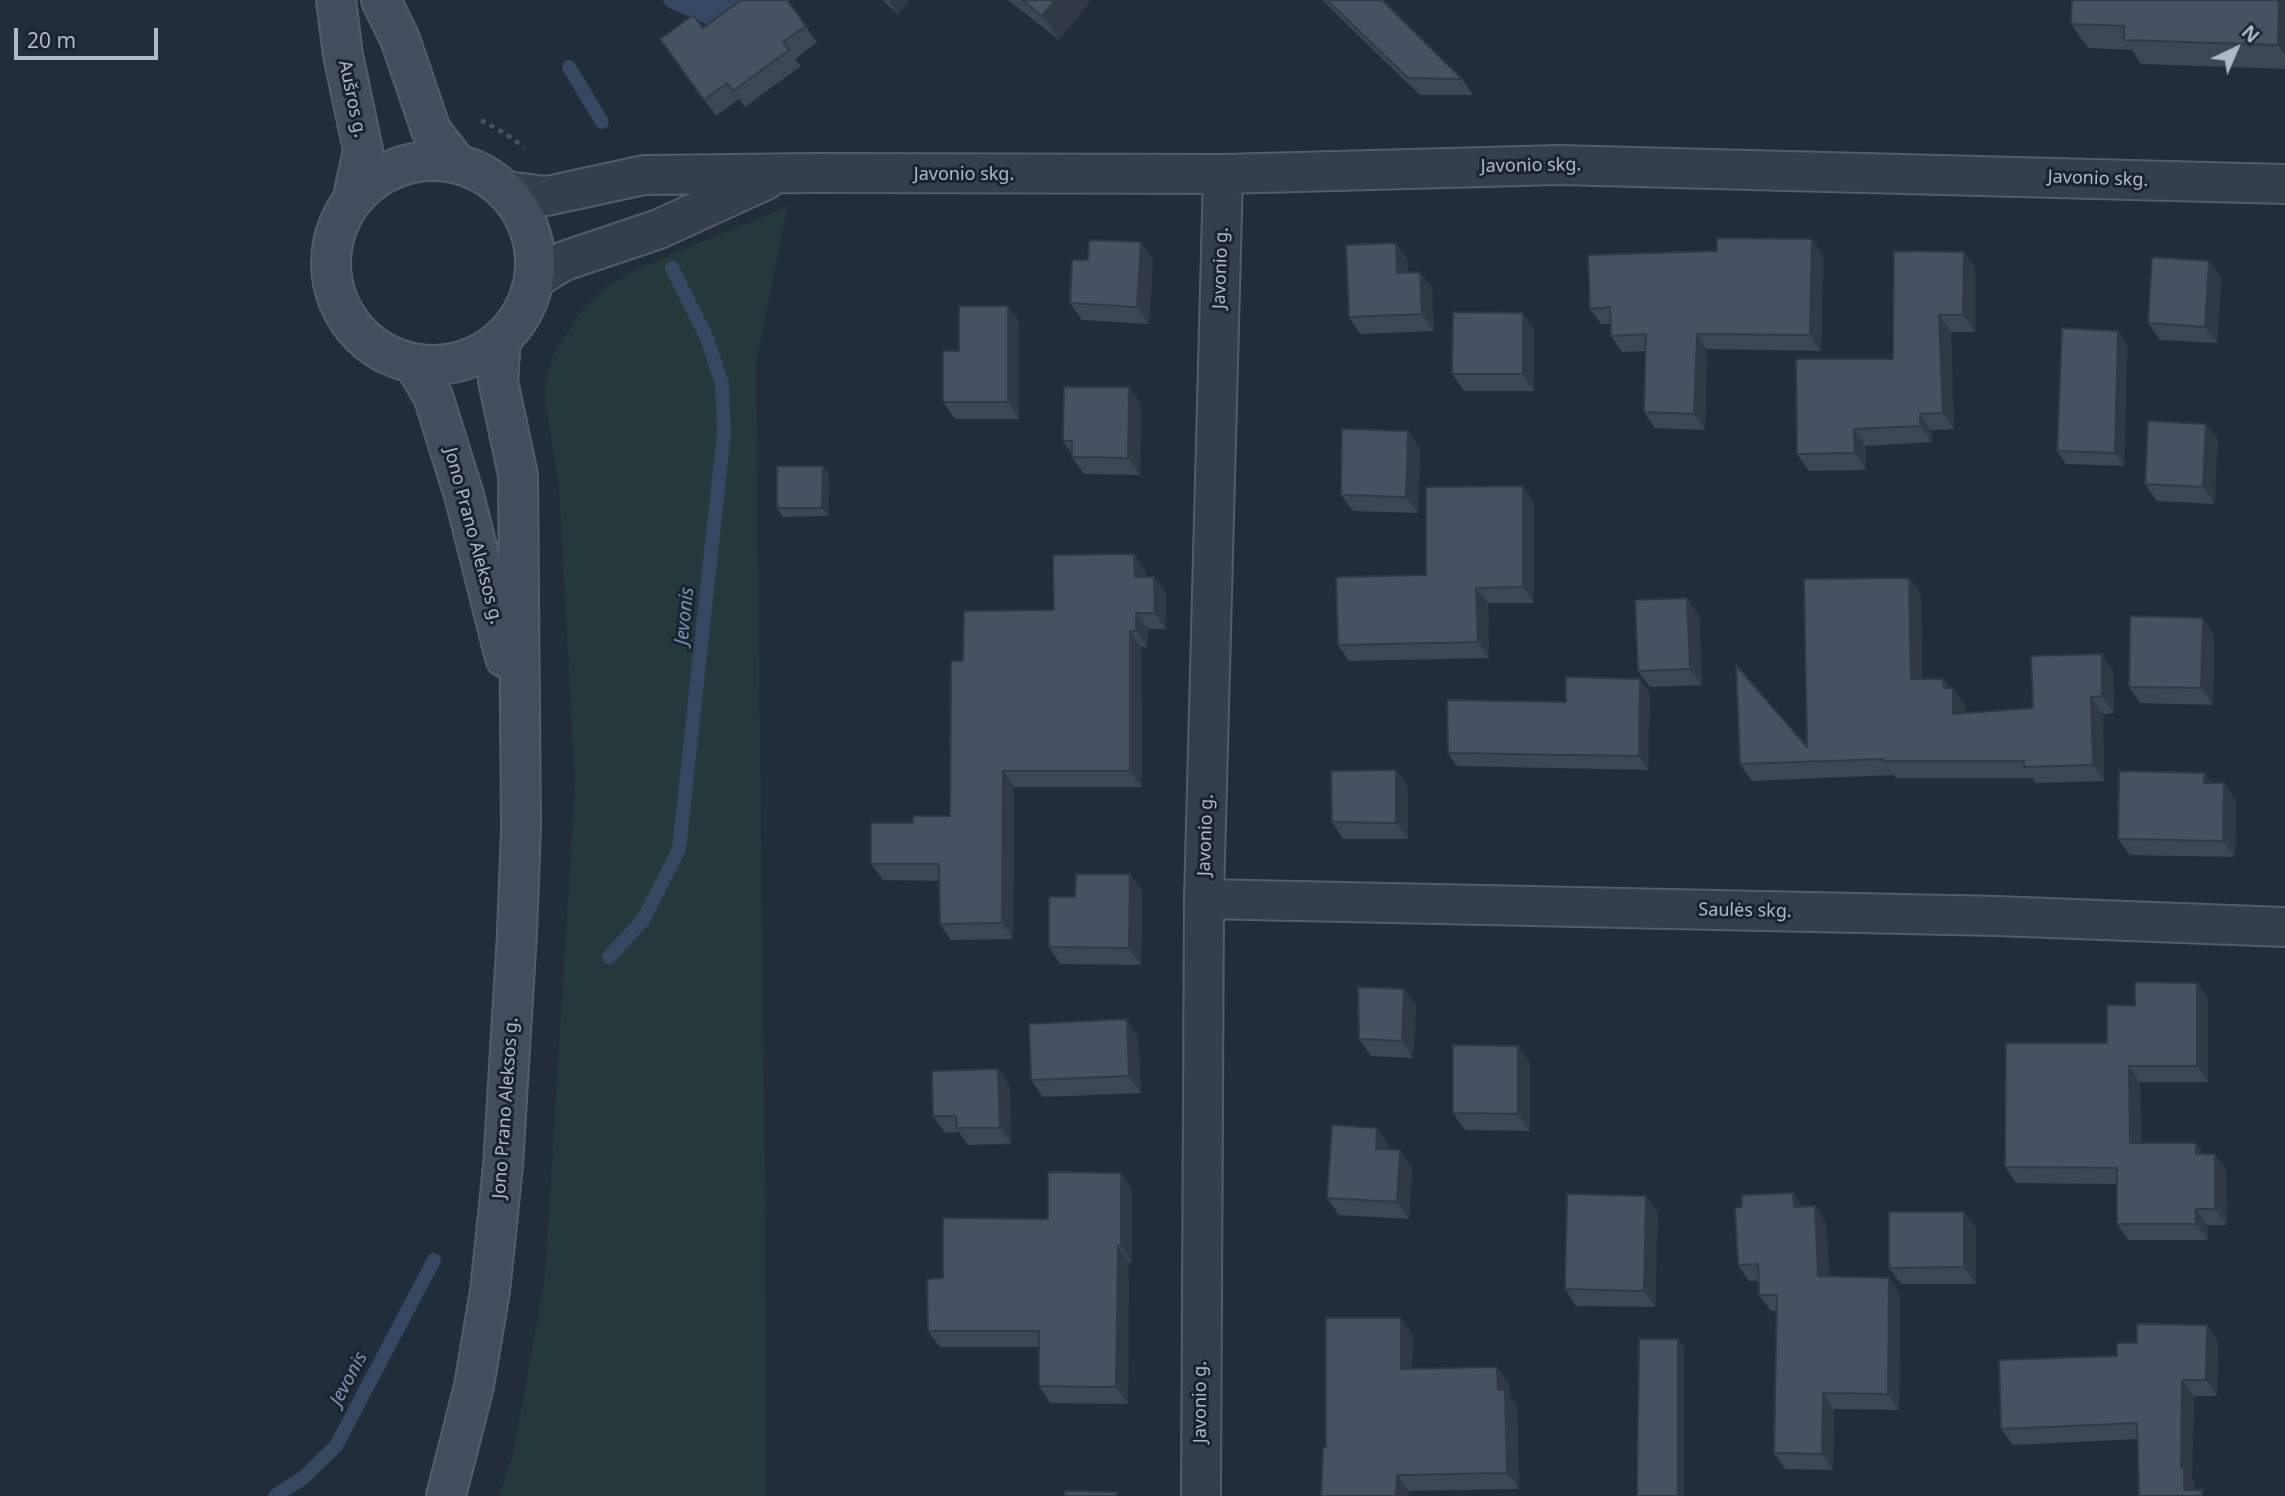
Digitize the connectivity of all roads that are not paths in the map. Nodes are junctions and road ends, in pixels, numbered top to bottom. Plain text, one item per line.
1 (336, 0) edge
2 (381, 0) edge
3 (457, 164) junction
4 (1223, 174) junction
5 (778, 175) junction
6 (2285, 184) edge
7 (505, 191) junction
8 (354, 197) junction
9 (534, 279) junction
10 (501, 339) junction
11 (414, 364) junction
12 (519, 714) junction
13 (1204, 899) junction
14 (2285, 927) edge
15 (446, 1496) edge
16 (1201, 1496) edge

1 - 8 street, Aušros g.
2 - 3 street
3 - 7 street
3 - 8 street
4 - 5 street, Javonio skg.
4 - 6 street, Javonio skg.
4 - 13 street, Javonio g.
5 - 7 street, Javonio skg.
5 - 9 street, Javonio skg.
7 - 9 street
8 - 11 street
9 - 10 street
10 - 11 street
10 - 12 street, Jono Prano Aleksos g.
11 - 12 street, Jono Prano Aleksos g.
12 - 15 street, Jono Prano Aleksos g.
13 - 14 street, Saulės skg.
13 - 16 street, Javonio g.

